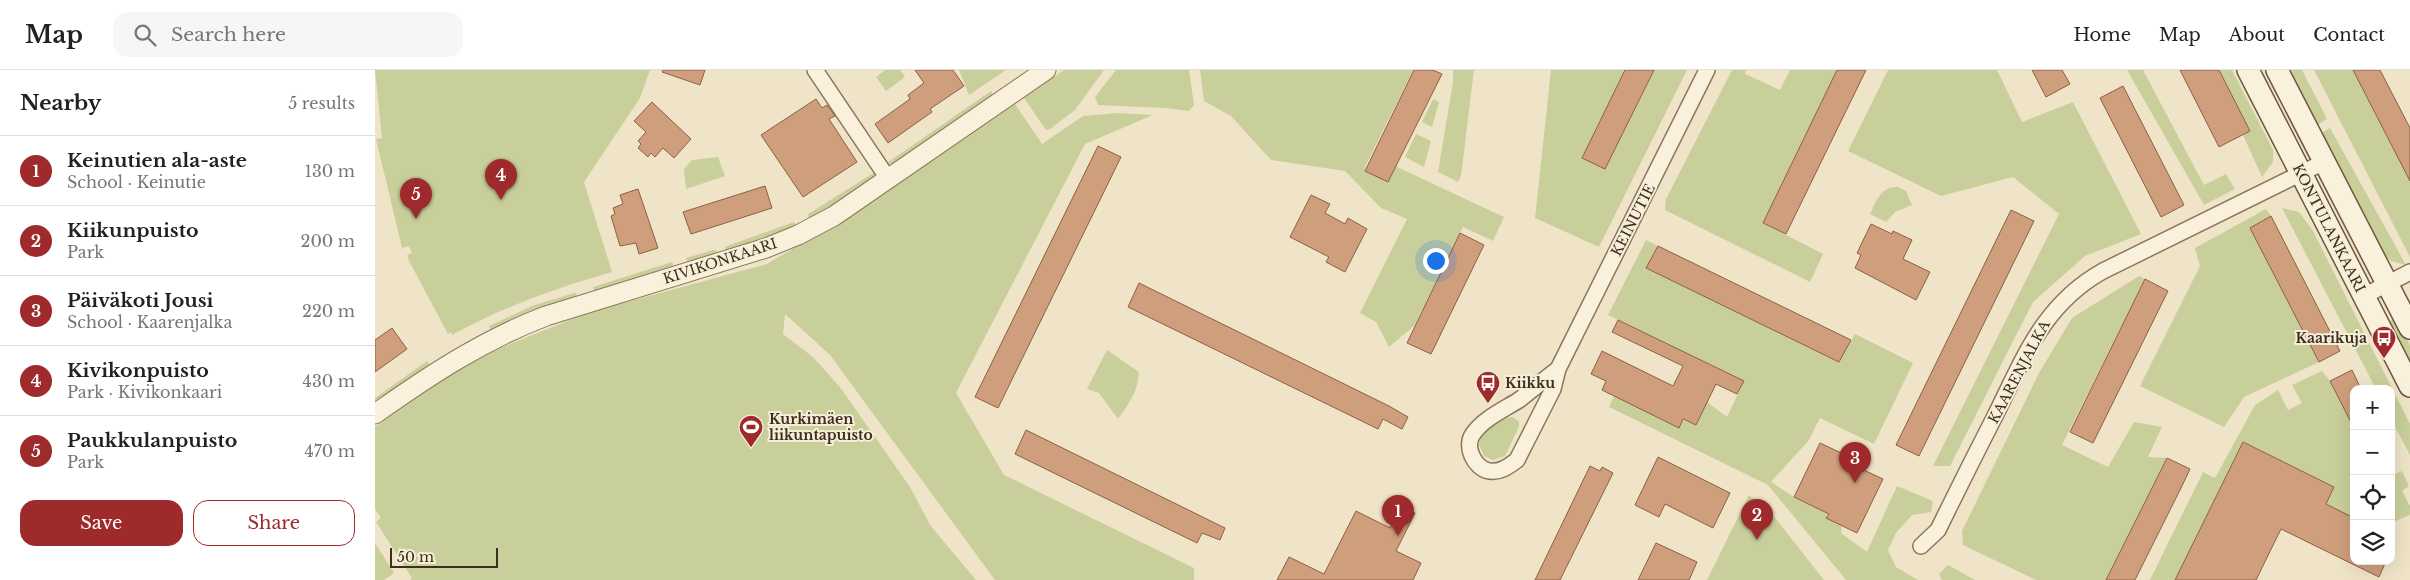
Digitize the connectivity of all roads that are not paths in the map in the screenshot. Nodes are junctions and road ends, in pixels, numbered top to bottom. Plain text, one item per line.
1 (815, 70) edge
2 (1046, 70) edge
3 (1707, 70) edge
4 (2248, 70) edge
5 (2277, 70) edge
6 (2324, 162) junction
7 (2301, 174) junction
8 (889, 180) junction
9 (2410, 272) edge
10 (2387, 284) junction
11 (2364, 296) junction
12 (2410, 328) edge
13 (1558, 369) junction
14 (2410, 386) edge
15 (375, 414) edge
16 (1921, 546) dead end

1 - 8 street
2 - 8 street, KIVIKONKAARI
3 - 13 street, KEINUTIE
4 - 7 main road, KONTULANKAARI
5 - 6 main road, KONTULANKAARI
6 - 7 street, KAARENJALKA
6 - 10 main road, KONTULANKAARI
7 - 11 main road, KONTULANKAARI
7 - 16 street, KAARENJALKA
8 - 15 street, KIVIKONKAARI
9 - 10 street
10 - 11 street
10 - 12 main road, KONTULANKAARI
11 - 14 main road, KONTULANKAARI
13 - 13 street, KEINUTIE

